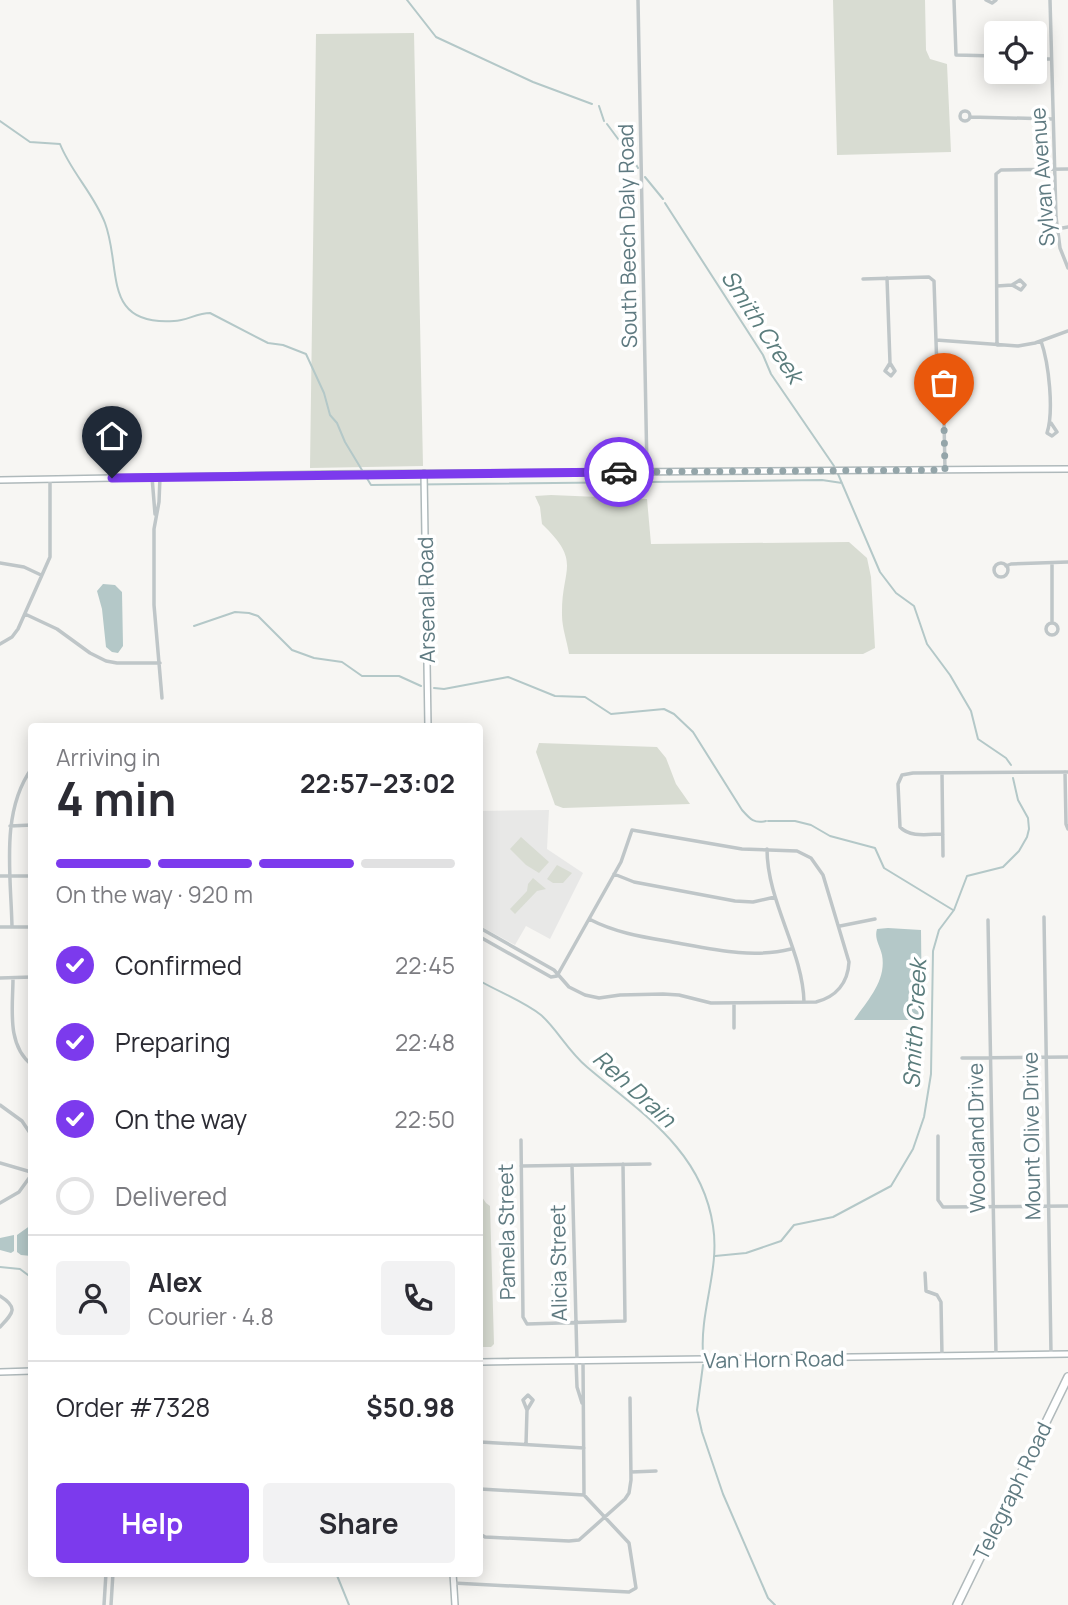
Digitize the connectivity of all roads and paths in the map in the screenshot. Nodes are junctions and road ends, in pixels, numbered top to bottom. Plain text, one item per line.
1 (638, 0) edge
2 (954, 0) edge
3 (986, 0) edge
4 (996, 0) edge
5 (1049, 0) edge
6 (984, 56) edge
7 (1047, 59) edge
8 (1051, 59) junction
9 (970, 117) dead end
10 (1053, 119) junction
11 (1068, 169) edge
12 (1055, 170) junction
13 (1068, 227) edge
14 (1056, 229) junction
15 (1068, 268) edge
16 (887, 278) junction
17 (863, 279) dead end
18 (1012, 285) dead end
19 (997, 286) junction
20 (1068, 331) edge
21 (936, 340) junction
22 (1041, 341) junction
23 (997, 345) junction
24 (890, 363) dead end
25 (1051, 423) dead end
26 (1068, 469) edge
27 (945, 470) junction
28 (647, 471) junction
29 (424, 473) junction
30 (152, 477) junction
31 (160, 477) junction
32 (50, 479) junction
33 (0, 480) edge
34 (155, 516) junction
35 (1068, 562) edge
36 (0, 563) edge
37 (1052, 563) junction
38 (1006, 566) dead end
39 (42, 575) junction
40 (25, 614) junction
41 (1052, 623) dead end
42 (0, 644) edge
43 (160, 663) junction
44 (162, 698) dead end
45 (428, 723) edge
46 (1067, 772) edge
47 (942, 773) junction
48 (28, 775) edge
49 (28, 825) edge
50 (10, 826) junction
51 (1068, 829) edge
52 (943, 834) junction
53 (767, 849) junction
54 (943, 856) dead end
55 (614, 874) junction
56 (0, 876) edge
57 (11, 876) junction
58 (28, 876) edge
59 (775, 897) junction
60 (1044, 917) dead end
61 (589, 919) junction
62 (875, 919) dead end
63 (988, 920) dead end
64 (839, 926) junction
65 (12, 927) junction
66 (28, 927) edge
67 (0, 928) edge
68 (483, 930) edge
69 (495, 936) junction
70 (483, 939) edge
71 (491, 943) junction
72 (791, 949) junction
73 (527, 954) junction
74 (523, 961) junction
75 (557, 976) junction
76 (28, 977) edge
77 (0, 978) edge
78 (13, 978) junction
79 (804, 1002) junction
80 (734, 1003) junction
81 (734, 1028) dead end
82 (1046, 1057) junction
83 (1068, 1057) edge
84 (962, 1058) dead end
85 (991, 1059) junction
86 (28, 1061) edge
87 (0, 1105) edge
88 (28, 1125) edge
89 (938, 1136) dead end
90 (521, 1140) dead end
91 (0, 1163) edge
92 (623, 1164) junction
93 (650, 1164) dead end
94 (572, 1165) junction
95 (521, 1166) junction
96 (28, 1172) edge
97 (28, 1179) edge
98 (0, 1203) edge
99 (1049, 1206) junction
100 (1068, 1206) edge
101 (993, 1207) junction
102 (925, 1273) dead end
103 (0, 1296) edge
104 (575, 1323) junction
105 (0, 1327) edge
106 (1068, 1353) edge
107 (1051, 1354) junction
108 (996, 1355) junction
109 (942, 1356) junction
110 (578, 1361) junction
111 (483, 1362) edge
112 (28, 1371) edge
113 (0, 1372) edge
114 (1068, 1377) edge
115 (630, 1398) dead end
116 (527, 1410) dead end
117 (483, 1442) edge
118 (526, 1444) junction
119 (584, 1448) junction
120 (656, 1471) dead end
121 (631, 1472) junction
122 (483, 1489) edge
123 (584, 1495) junction
124 (606, 1517) junction
125 (483, 1535) edge
126 (106, 1577) edge
127 (113, 1577) edge
128 (453, 1577) edge
129 (453, 1583) junction
130 (104, 1605) edge
131 (111, 1605) edge
132 (455, 1605) edge
133 (957, 1605) edge

1 - 28 street, South Beech Daly Road
2 - 6 street
3 - 4 street
5 - 8 street, Sylvan Avenue
7 - 8 street
8 - 10 street, Sylvan Avenue
9 - 10 street
10 - 12 street, Sylvan Avenue
11 - 12 street
12 - 14 street, Sylvan Avenue
12 - 19 street
13 - 14 street
14 - 15 street, Sylvan Avenue
16 - 17 street
16 - 21 street
16 - 24 street
18 - 19 street
19 - 23 street
20 - 22 street
21 - 23 street
21 - 27 street
22 - 23 street
22 - 25 street
26 - 27 street
27 - 28 street
28 - 29 street
29 - 31 street
29 - 45 street, Arsenal Road
30 - 31 street
30 - 32 street
30 - 34 street
31 - 34 street
32 - 33 street
32 - 39 street
34 - 43 street
35 - 37 street
36 - 39 street
37 - 38 street
37 - 41 street
39 - 40 street
40 - 42 street
40 - 43 street
43 - 44 street
46 - 47 street
46 - 51 street
47 - 52 street
47 - 52 street
48 - 50 street
49 - 50 street
50 - 57 street
52 - 54 street
53 - 55 street
53 - 59 street
53 - 64 street
55 - 59 street
55 - 61 street
56 - 57 street
57 - 58 street
57 - 65 street
59 - 72 street
60 - 82 street, Mount Olive Drive
61 - 72 street
61 - 75 street
62 - 64 street
63 - 85 street, Woodland Drive
64 - 79 street
65 - 66 street
65 - 67 street
68 - 69 street
69 - 71 street
69 - 73 street
70 - 71 street
71 - 74 street
72 - 79 street
73 - 74 street
73 - 75 street
74 - 75 street
75 - 80 street
76 - 78 street
77 - 78 street
78 - 86 street
79 - 80 street
80 - 81 street
82 - 83 street
82 - 85 street
82 - 99 street, Mount Olive Drive
84 - 85 street
85 - 101 street, Woodland Drive
87 - 88 street
89 - 101 street
90 - 95 street, Pamela Street
91 - 96 street
92 - 93 street
92 - 94 street
92 - 104 street
94 - 95 street
94 - 104 street, Alicia Street
95 - 104 street, Pamela Street
97 - 98 street
99 - 100 street
99 - 101 street
99 - 107 street, Mount Olive Drive
101 - 108 street, Woodland Drive
102 - 109 street
103 - 105 street
104 - 110 street, Alicia Street
106 - 107 street, Van Horn Road
107 - 108 street, Van Horn Road
108 - 109 street, Van Horn Road
109 - 110 street, Van Horn Road
110 - 111 street, Van Horn Road
110 - 119 street, Alicia Street
112 - 113 street
114 - 133 main road, Telegraph Road
115 - 121 street
116 - 118 street
117 - 118 street
118 - 119 street
119 - 123 street, Alicia Street
120 - 121 street
121 - 124 street
122 - 123 street
123 - 124 street
124 - 125 street
124 - 129 street
126 - 130 street
127 - 131 street
128 - 129 street
129 - 132 street

